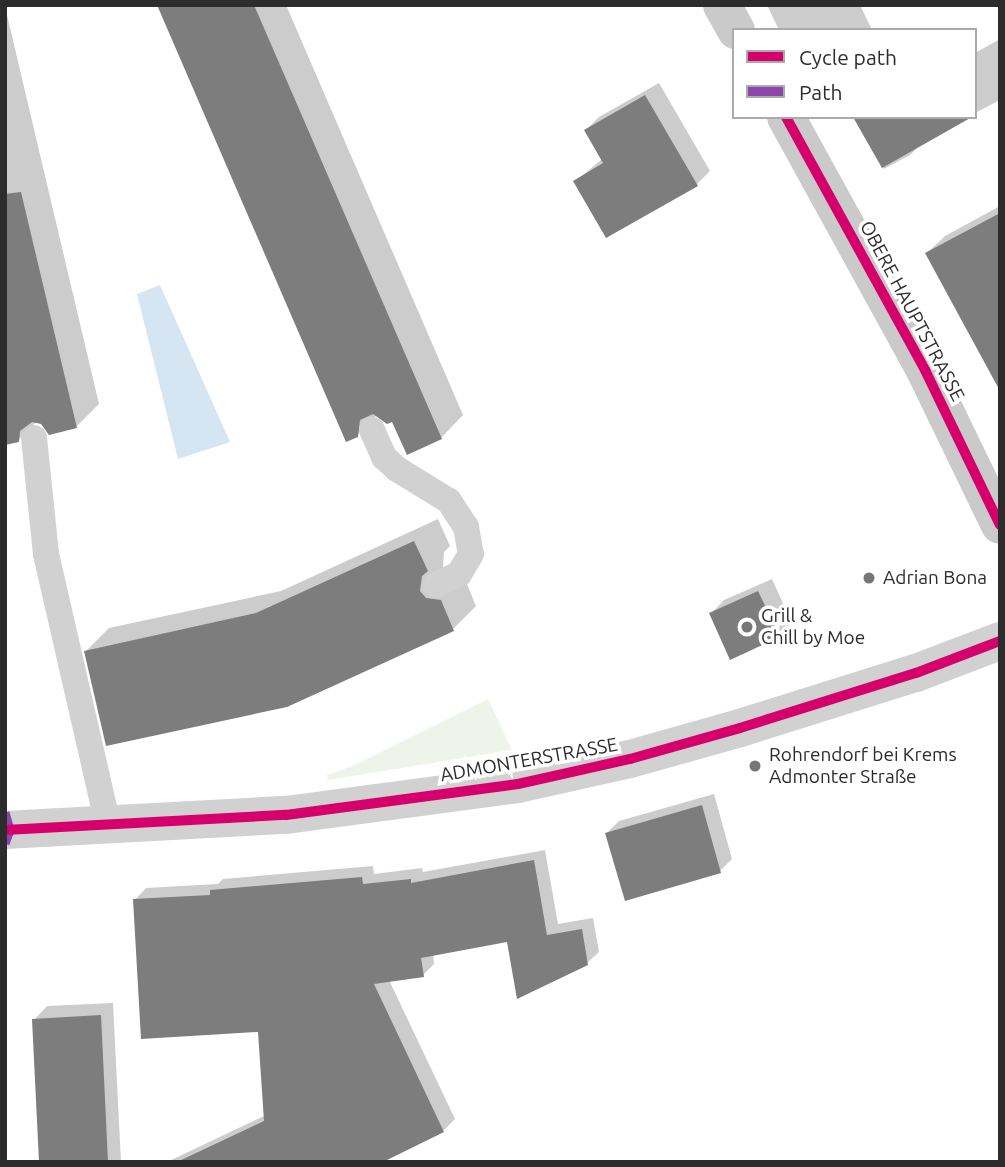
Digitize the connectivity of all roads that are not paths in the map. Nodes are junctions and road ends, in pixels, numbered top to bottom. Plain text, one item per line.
1 (722, 5) edge
2 (735, 28) edge
3 (787, 119) edge
4 (372, 430) dead end
5 (34, 438) dead end
6 (1000, 525) edge
7 (435, 585) dead end
8 (1000, 641) edge
9 (108, 825) junction
10 (5, 830) edge

1 - 2 main road
3 - 6 main road, OBERE HAUPTSTRASSE
4 - 7 lane
5 - 9 lane
8 - 9 street, ADMONTERSTRASSE
9 - 10 street, ADMONTERSTRASSE

